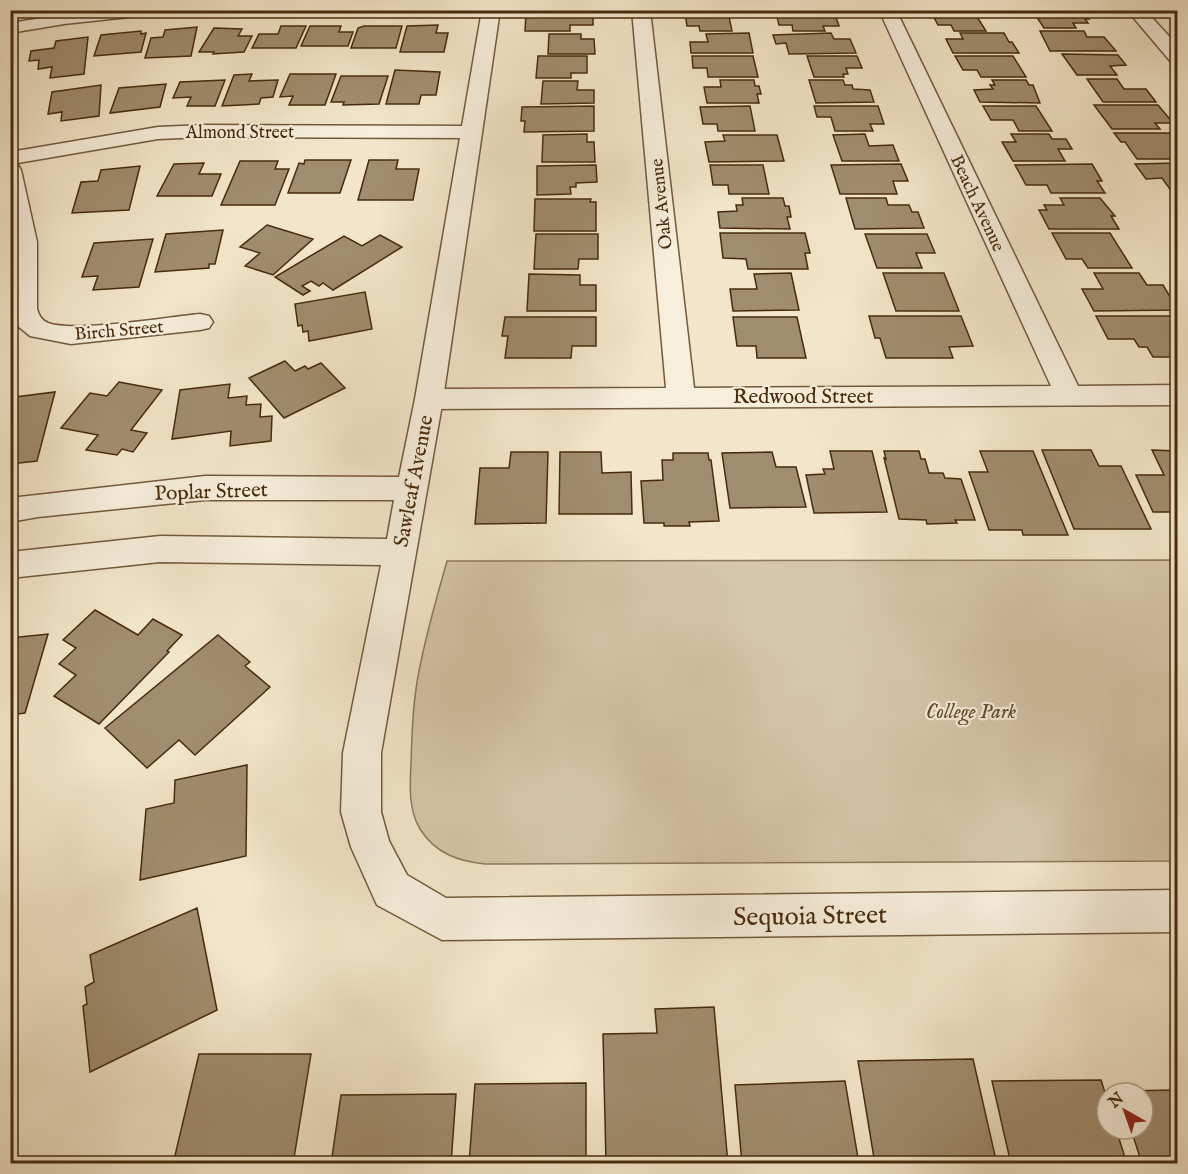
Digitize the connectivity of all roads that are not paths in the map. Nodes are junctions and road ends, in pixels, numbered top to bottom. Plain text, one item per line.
1 (148, 10) edge
2 (492, 10) edge
3 (641, 10) edge
4 (887, 10) edge
5 (1136, 10) edge
6 (10, 28) edge
7 (1178, 58) edge
8 (472, 132) junction
9 (10, 158) edge
10 (10, 170) edge
11 (200, 322) dead end
12 (1178, 395) edge
13 (681, 396) junction
14 (1070, 396) junction
15 (429, 399) junction
16 (412, 489) junction
17 (10, 510) edge
18 (400, 552) junction
19 (10, 565) edge
20 (1178, 911) edge
21 (442, 919) joint

1 - 6 street
2 - 8 street, Sawleaf Avenue
3 - 13 street, Oak Avenue
4 - 14 street, Beach Avenue
5 - 7 street
8 - 9 street, Almond Street
8 - 15 street, Sawleaf Avenue
10 - 11 street, Birch Street
12 - 14 street, Redwood Street
13 - 14 street, Redwood Street
13 - 15 street, Redwood Street
15 - 16 street, Sawleaf Avenue
16 - 17 street, Poplar Street
16 - 18 street, Sawleaf Avenue
18 - 19 street
18 - 21 street, Sawleaf Avenue
20 - 21 street, Sequoia Street

